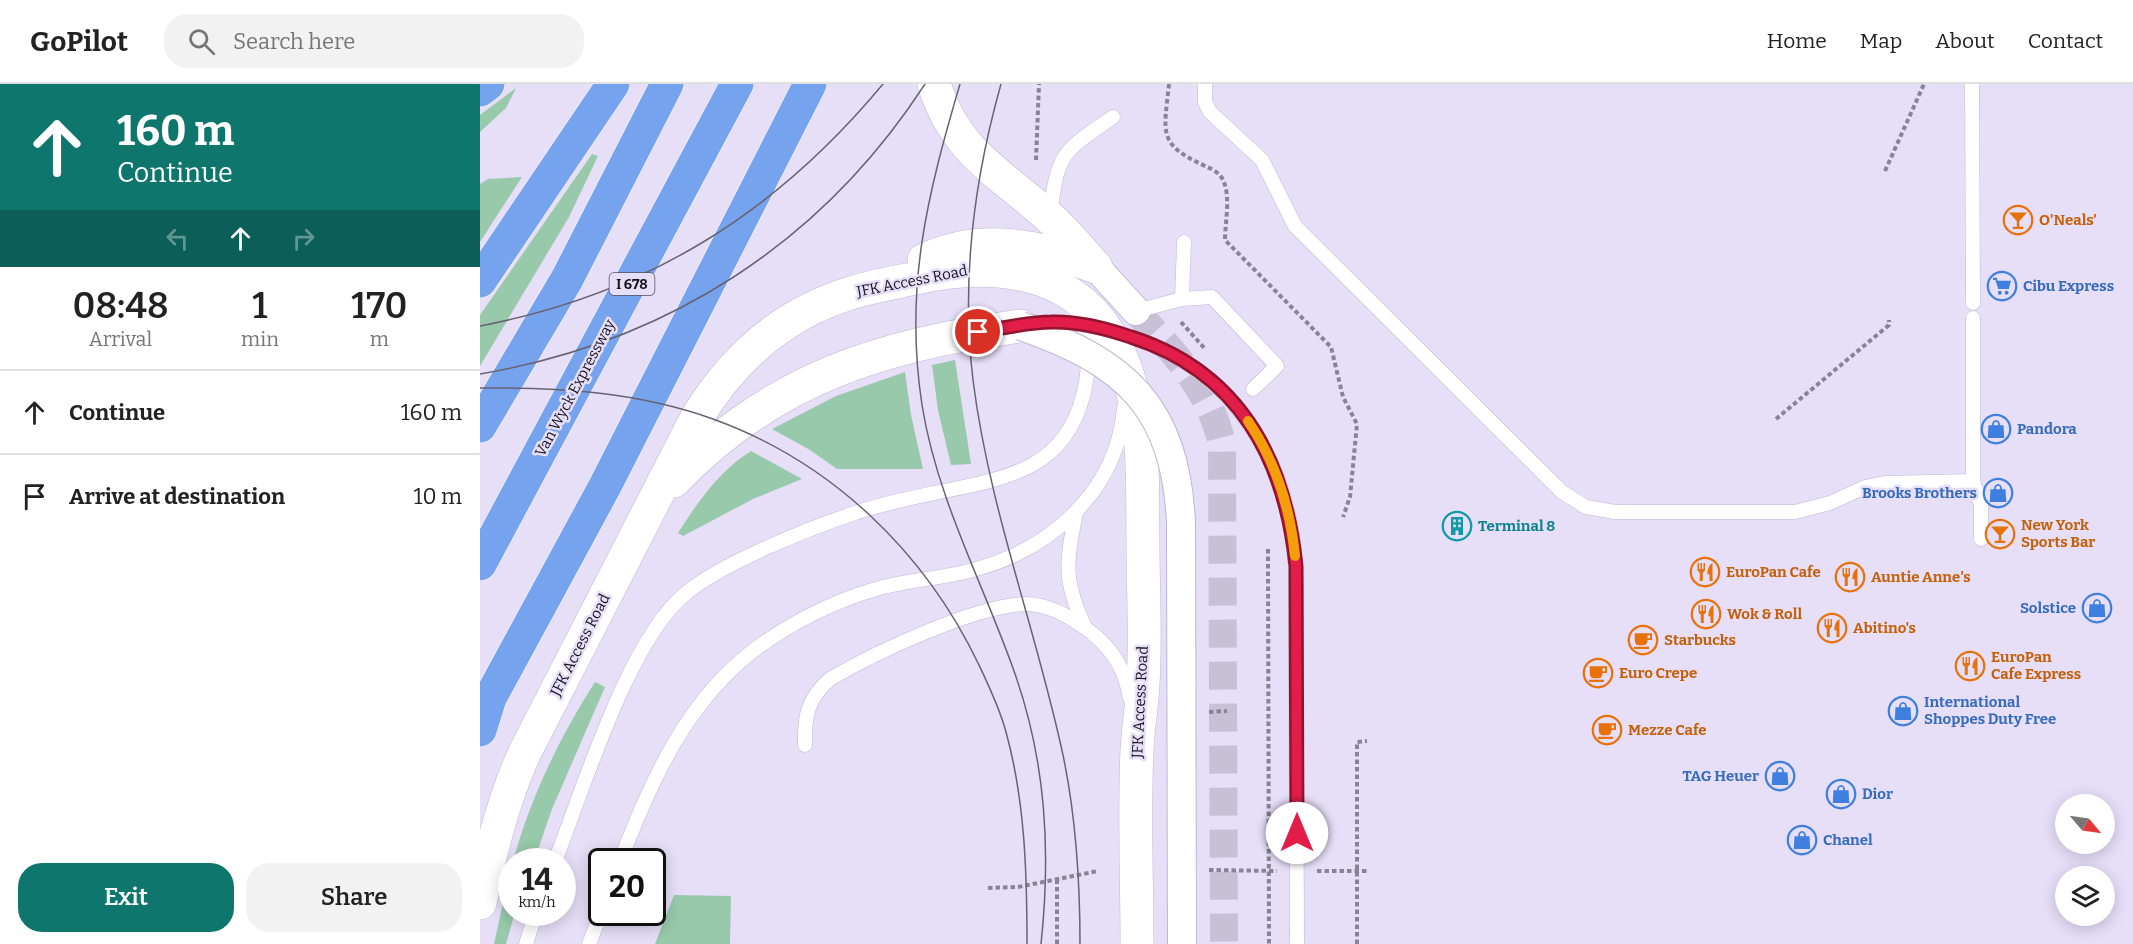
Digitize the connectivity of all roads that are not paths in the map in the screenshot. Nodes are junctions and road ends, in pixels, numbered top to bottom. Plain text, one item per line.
1 (488, 84) edge
2 (613, 84) edge
3 (667, 84) edge
4 (737, 84) edge
5 (810, 84) edge
6 (934, 84) edge
7 (1205, 84) edge
8 (1972, 84) edge
9 (480, 90) edge
10 (1113, 117) dead end
11 (1050, 218) junction
12 (1184, 242) dead end
13 (1096, 267) junction
14 (567, 279) junction
15 (480, 281) edge
16 (1059, 288) junction
17 (851, 293) junction
18 (1182, 299) junction
19 (1973, 303) dead end
20 (1136, 311) joint
21 (1973, 318) dead end
22 (1021, 326) junction
23 (1128, 374) junction
24 (1253, 389) dead end
25 (480, 426) edge
26 (480, 442) edge
27 (1973, 481) junction
28 (654, 502) junction
29 (1076, 513) junction
30 (1981, 539) dead end
31 (480, 564) edge
32 (1085, 627) junction
33 (480, 730) edge
34 (805, 745) dead end
35 (1137, 750) junction
36 (560, 848) edge
37 (625, 848) edge
38 (480, 903) edge
39 (532, 926) edge
40 (596, 926) edge
41 (526, 944) edge
42 (589, 944) edge
43 (1137, 944) edge
44 (1182, 944) edge
45 (1297, 944) edge

1 - 9 highway
2 - 15 highway
3 - 14 highway
4 - 31 highway, Van Wyck Expressway / I 678
5 - 33 highway
6 - 11 street
7 - 27 lane
8 - 19 lane
10 - 11 lane
11 - 13 street
12 - 18 lane
13 - 17 street
13 - 20 street
14 - 25 highway
14 - 26 highway
16 - 17 street, JFK Access Road
16 - 23 street, JFK Access Road
16 - 36 lane
17 - 28 street, JFK Access Road
18 - 20 lane
18 - 24 lane
21 - 27 lane
22 - 28 street
22 - 44 street, bridge
22 - 45 lane, bridge
23 - 29 lane
23 - 35 street, JFK Access Road
27 - 30 lane
28 - 38 street, JFK Access Road
29 - 32 lane
29 - 37 lane
32 - 34 lane
32 - 35 lane
35 - 43 street, JFK Access Road
39 - 41 lane
40 - 42 lane

